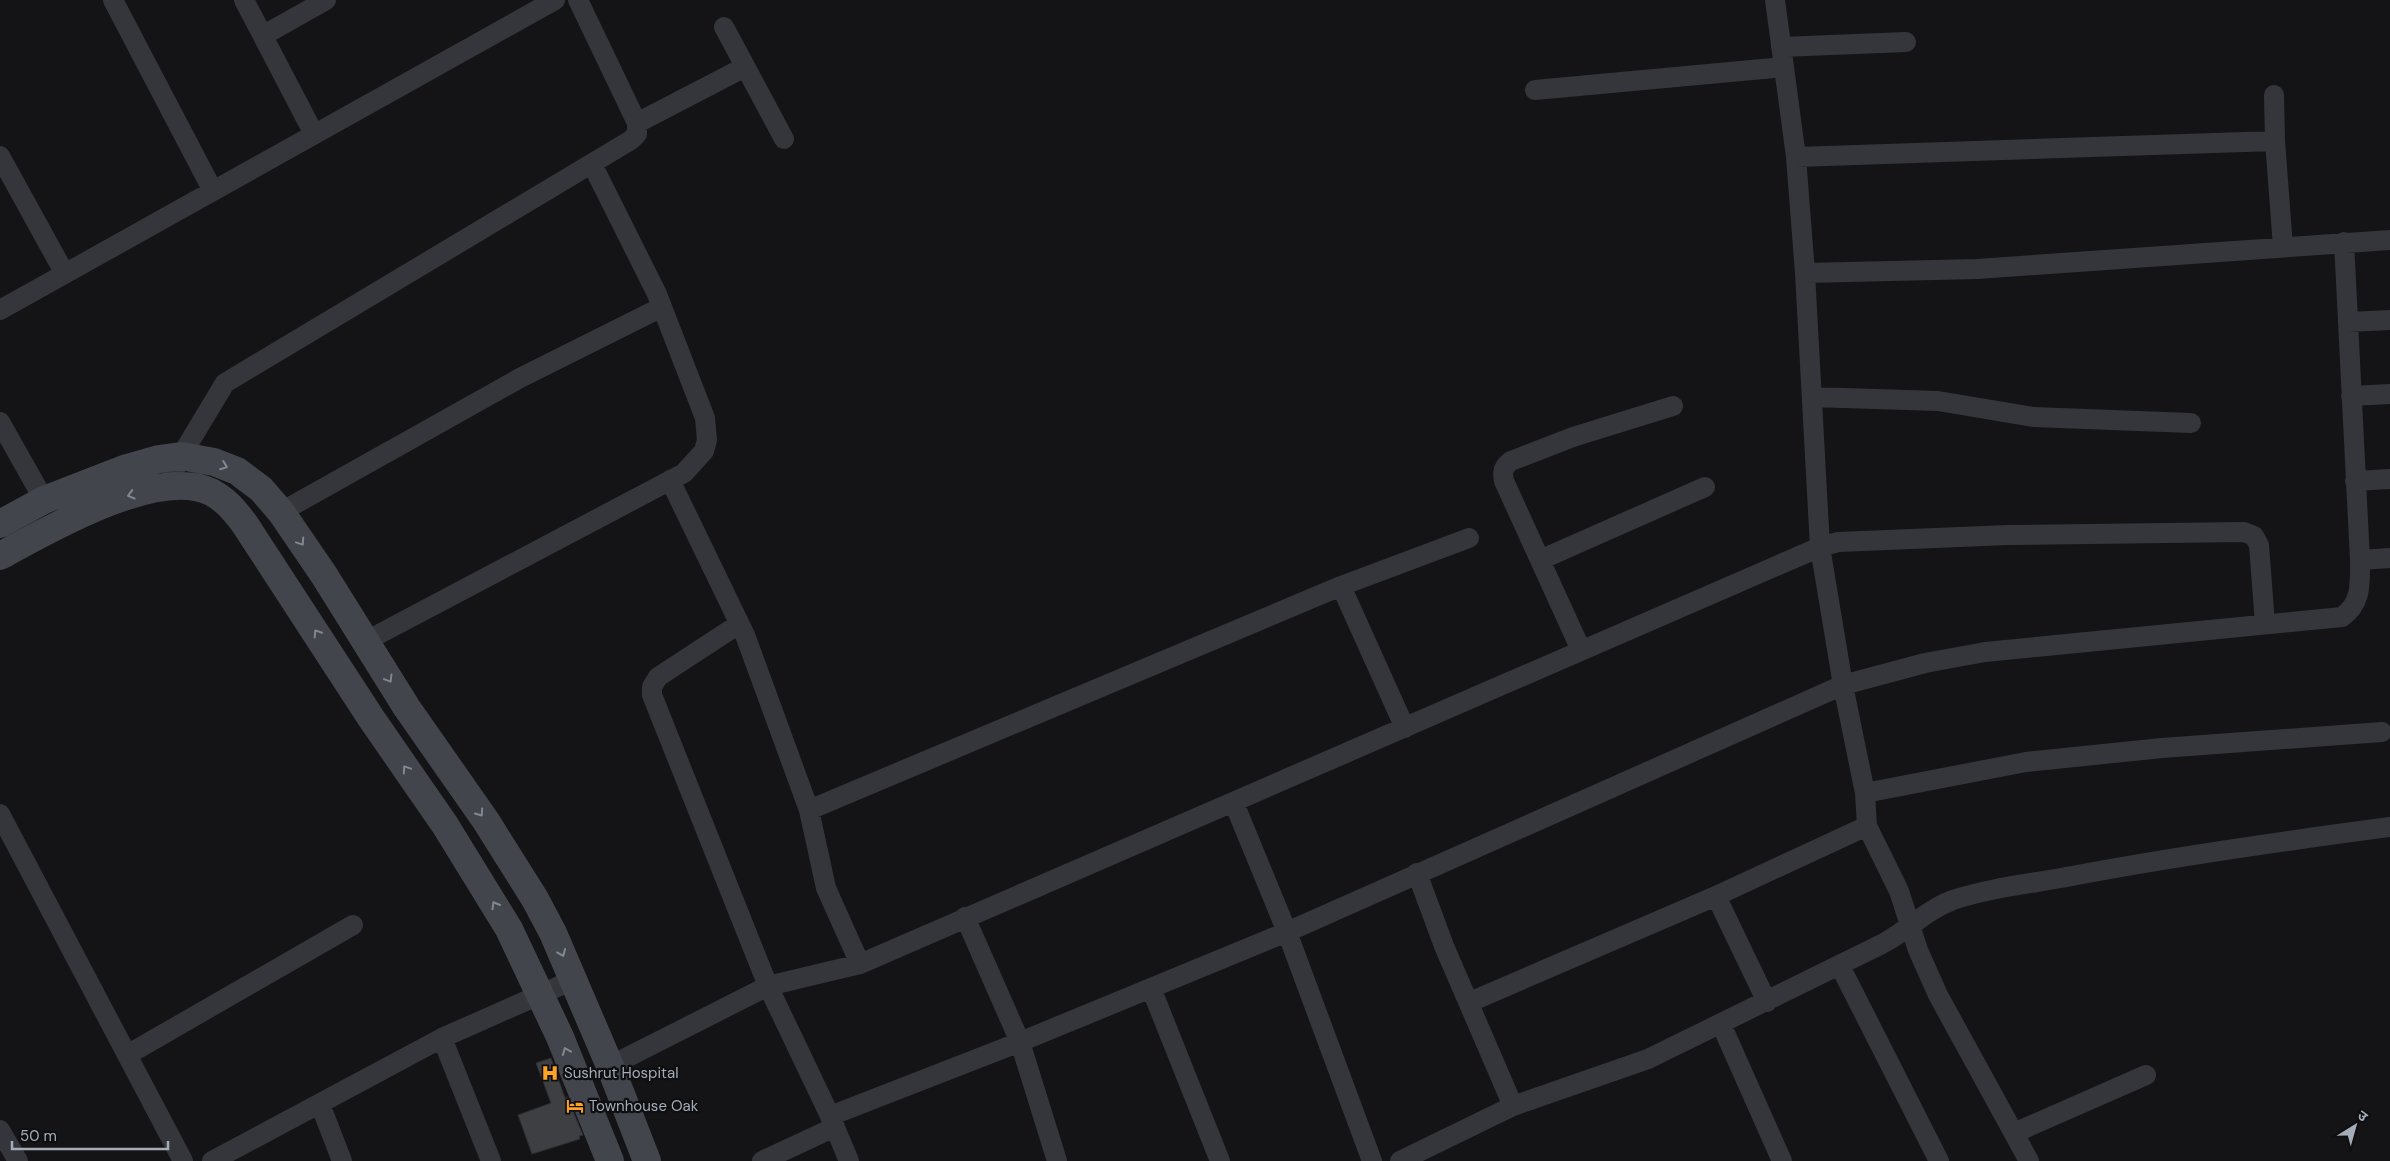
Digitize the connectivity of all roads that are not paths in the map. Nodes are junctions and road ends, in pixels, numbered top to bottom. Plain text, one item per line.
1 (113, 0) edge
2 (244, 0) edge
3 (326, 0) edge
4 (555, 0) edge
5 (578, 0) edge
6 (1775, 0) edge
7 (724, 27) dead end
8 (264, 35) junction
9 (1906, 42) dead end
10 (1783, 57) junction
11 (746, 67) junction
12 (1535, 90) dead end
13 (2274, 95) dead end
14 (637, 123) junction
15 (314, 134) junction
16 (784, 139) dead end
17 (2275, 141) junction
18 (0, 156) edge
19 (1796, 157) junction
20 (592, 164) junction
21 (212, 191) junction
22 (2390, 240) edge
23 (2344, 242) junction
24 (2283, 247) junction
25 (1805, 272) junction
26 (65, 274) junction
27 (662, 307) junction
28 (0, 310) edge
29 (2390, 320) edge
30 (2348, 322) junction
31 (2390, 394) edge
32 (2351, 396) junction
33 (1812, 397) junction
34 (1673, 406) dead end
35 (0, 422) edge
36 (2191, 423) dead end
37 (181, 456) junction
38 (2390, 479) edge
39 (670, 480) junction
40 (2355, 481) junction
41 (1705, 487) dead end
42 (166, 488) junction
43 (44, 500) junction
44 (281, 512) junction
45 (0, 524) edge
46 (1470, 538) dead end
47 (1820, 547) junction
48 (0, 556) edge
49 (2390, 558) edge
50 (1540, 560) junction
51 (2360, 560) junction
52 (1341, 586) junction
53 (739, 624) junction
54 (2265, 624) junction
55 (366, 641) junction
56 (1580, 650) junction
57 (1843, 685) junction
58 (1405, 728) junction
59 (2382, 732) dead end
60 (1865, 793) junction
61 (1234, 803) junction
62 (809, 810) junction
63 (0, 814) edge
64 (1867, 826) junction
65 (2390, 827) edge
66 (1417, 873) junction
67 (1716, 896) junction
68 (965, 917) junction
69 (353, 925) dead end
70 (1910, 925) junction
71 (1286, 932) junction
72 (860, 964) junction
73 (1840, 966) junction
74 (573, 980) junction
75 (768, 986) junction
76 (1151, 988) junction
77 (540, 994) junction
78 (1470, 1002) junction
79 (1767, 1002) junction
80 (1721, 1024) junction
81 (442, 1038) junction
82 (1020, 1042) junction
83 (127, 1055) junction
84 (610, 1066) junction
85 (2146, 1075) dead end
86 (320, 1104) junction
87 (1513, 1106) junction
88 (832, 1121) junction
89 (0, 1130) edge
90 (2014, 1133) junction
91 (18, 1161) edge
92 (183, 1161) edge
93 (212, 1161) edge
94 (342, 1161) edge
95 (491, 1161) edge
96 (610, 1161) edge
97 (647, 1161) edge
98 (762, 1161) edge
99 (849, 1161) edge
100 (1057, 1161) edge
101 (1220, 1161) edge
102 (1372, 1161) edge
103 (1400, 1161) edge
104 (1782, 1161) edge
105 (1938, 1161) edge
106 (2029, 1161) edge

1 - 21 street
2 - 8 street
3 - 8 street
4 - 15 street
5 - 14 street
6 - 10 street
7 - 11 street
8 - 15 street
9 - 10 street
10 - 12 street
10 - 19 street
11 - 14 street
11 - 16 street
13 - 17 street
14 - 20 street
15 - 21 street
17 - 19 street
17 - 24 street
18 - 26 street
19 - 25 street
20 - 27 street
20 - 37 street
21 - 26 street
22 - 23 street
23 - 24 street
23 - 30 street
24 - 25 street
25 - 33 street
26 - 28 street
27 - 39 street
27 - 44 street
29 - 30 street
30 - 32 street
31 - 32 street
32 - 40 street
33 - 36 street
33 - 47 street
34 - 50 street
35 - 43 street
37 - 42 street
37 - 43 street
37 -> 44 street
38 - 40 street
39 - 53 street
39 - 55 street
40 - 51 street
41 - 50 street
42 -> 48 street
77 -> 42 street
43 - 45 street
44 -> 55 street
46 - 52 street
47 - 54 street
47 - 56 street
47 - 57 street
49 - 51 street
50 - 56 street
51 - 54 street
52 - 58 street
52 - 62 street
53 - 62 street
53 - 75 street
54 - 57 street
55 -> 74 street
56 - 58 street
57 - 60 street
57 - 66 street
58 - 61 street
59 - 60 street
60 - 64 street
61 - 68 street
61 - 71 street
62 - 72 street
63 - 83 street
64 - 67 street
64 - 70 street
65 - 70 street
66 - 71 street
66 - 78 street
67 - 78 street
67 - 79 street
68 - 72 street
68 - 82 street
69 - 83 street
70 - 73 street
70 - 90 street
71 - 76 street
71 - 102 street
72 - 75 street
73 - 79 street
73 - 105 street
74 - 77 street
74 - 84 street
75 - 84 street
75 - 88 street
76 - 82 street
76 - 101 street
77 - 81 street
96 -> 77 street
78 - 87 street
79 - 80 street
80 - 87 street
80 - 104 street
81 - 86 street
81 - 95 street
82 - 88 street
82 - 100 street
83 - 92 street
84 - 97 street
85 - 90 street
86 - 93 street
86 - 94 street
87 - 103 street
88 - 98 street
88 - 99 street
89 - 91 street
90 - 106 street

